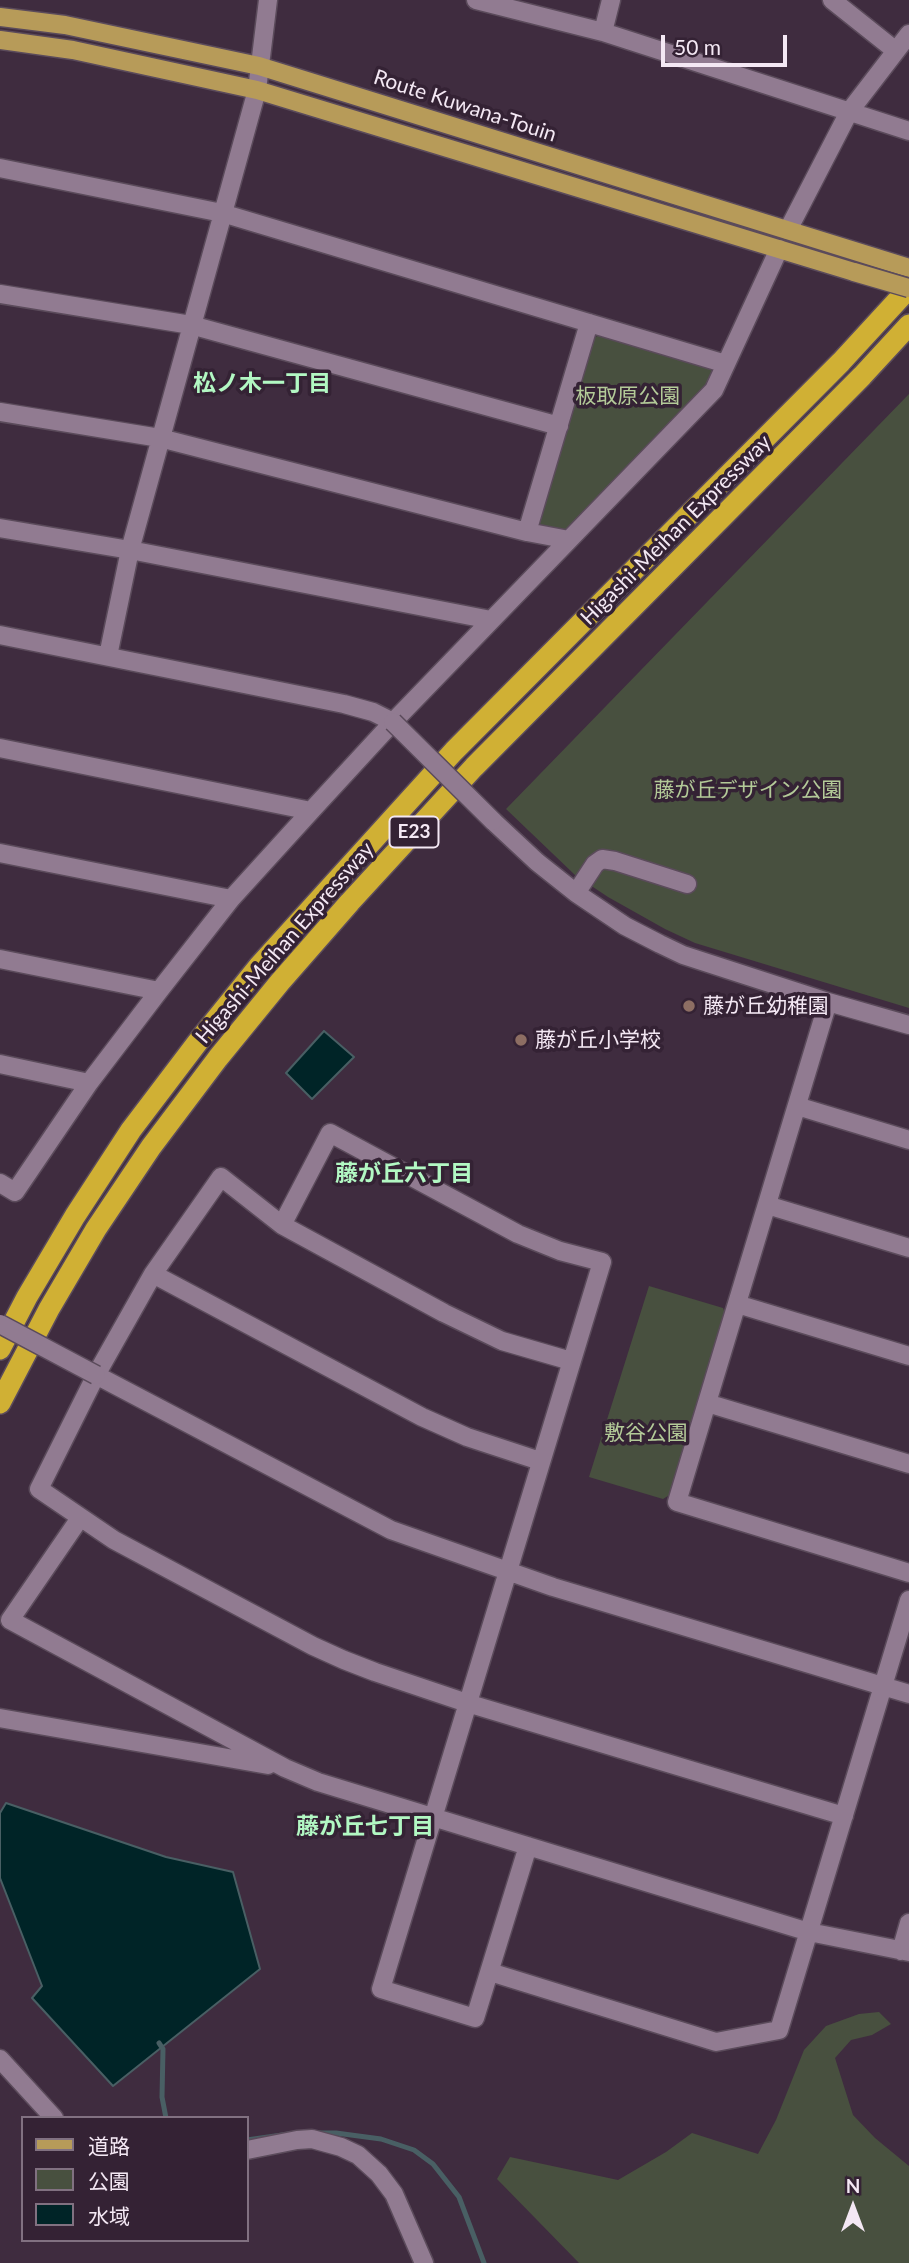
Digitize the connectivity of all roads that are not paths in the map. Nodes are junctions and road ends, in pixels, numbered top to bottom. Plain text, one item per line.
1 (268, 0) edge
2 (475, 0) edge
3 (611, 0) edge
4 (832, 0) edge
5 (0, 17) edge
6 (603, 32) junction
7 (909, 34) edge
8 (0, 40) edge
9 (896, 51) junction
10 (259, 66) junction
11 (257, 90) junction
12 (849, 112) junction
13 (909, 131) edge
14 (0, 168) edge
15 (222, 213) junction
16 (788, 230) junction
17 (779, 249) junction
18 (909, 268) edge
19 (909, 288) edge
20 (0, 294) edge
21 (589, 323) junction
22 (191, 325) junction
23 (909, 325) edge
24 (726, 364) junction
25 (0, 412) edge
26 (559, 426) junction
27 (160, 438) junction
28 (0, 528) edge
29 (527, 532) junction
30 (569, 540) junction
31 (130, 550) junction
32 (491, 620) junction
33 (0, 635) edge
34 (108, 656) junction
35 (393, 722) junction
36 (0, 748) edge
37 (311, 810) junction
38 (0, 853) edge
39 (687, 884) dead end
40 (576, 893) junction
41 (231, 900) junction
42 (0, 959) edge
43 (159, 991) junction
44 (828, 1002) junction
45 (909, 1026) edge
46 (0, 1064) edge
47 (89, 1083) junction
48 (797, 1106) junction
49 (909, 1140) edge
50 (0, 1183) edge
51 (767, 1205) junction
52 (282, 1225) junction
53 (909, 1248) edge
54 (153, 1274) junction
55 (737, 1304) junction
56 (0, 1324) edge
57 (0, 1349) edge
58 (909, 1356) edge
59 (571, 1361) junction
60 (96, 1375) junction
61 (0, 1403) edge
62 (707, 1403) junction
63 (540, 1461) junction
64 (909, 1464) edge
65 (80, 1518) junction
66 (507, 1572) junction
67 (909, 1573) edge
68 (909, 1600) edge
69 (883, 1687) junction
70 (909, 1694) edge
71 (467, 1703) junction
72 (0, 1718) edge
73 (285, 1768) junction
74 (844, 1816) junction
75 (433, 1818) junction
76 (528, 1846) junction
77 (909, 1923) edge
78 (809, 1932) junction
79 (905, 1951) edge
80 (490, 1972) junction
81 (0, 2059) edge
82 (52, 2116) edge
83 (248, 2150) edge
84 (424, 2263) edge

1 - 10 street
2 - 6 street
3 - 6 street
4 - 9 street
5 - 10 main road, Route Kuwana-Touin
6 - 12 street
7 - 9 street
8 - 11 main road, Route Kuwana-Touin
9 - 12 street
10 - 11 street
10 - 16 main road, Route Kuwana-Touin
11 - 15 street
11 - 17 main road, Route Kuwana-Touin
12 - 13 street
12 - 16 street
14 - 15 street
15 - 21 street
15 - 22 street
16 - 18 main road, Route Kuwana-Touin
17 - 19 main road, Route Kuwana-Touin, bridge
17 - 24 street
19 - 57 highway, Higashi-Meihan Expressway / E23
20 - 22 street
21 - 24 street
21 - 26 street
22 - 26 street
22 - 27 street
23 - 61 highway, Higashi-Meihan Expressway / E23
24 - 30 street
25 - 27 street
26 - 29 street
27 - 29 street
27 - 31 street
28 - 31 street
29 - 30 street
30 - 32 street
31 - 32 street
31 - 34 street
32 - 35 street
33 - 34 street
34 - 35 street
35 - 37 street
35 - 40 street, bridge
36 - 37 street
37 - 41 street
38 - 41 street
39 - 40 street
40 - 44 street
41 - 43 street
42 - 43 street
43 - 47 street
44 - 45 street
44 - 48 street
46 - 47 street
47 - 50 street
48 - 49 street
48 - 51 street
51 - 53 street
51 - 55 street
52 - 54 street
52 - 59 street
52 - 59 street
54 - 60 street
54 - 63 street
55 - 58 street
55 - 62 street
56 - 60 street, bridge
59 - 63 street
60 - 65 street
60 - 66 street
62 - 64 street
62 - 67 street
63 - 66 street
65 - 71 street
65 - 73 street
66 - 69 street
66 - 71 street
68 - 69 street
69 - 70 street
69 - 74 street
71 - 74 street
71 - 75 street
72 - 73 street
73 - 75 street
74 - 78 street
75 - 76 street
75 - 80 street
76 - 78 street
76 - 80 street
77 - 79 street
78 - 79 street
78 - 80 street
81 - 82 street
83 - 84 street

